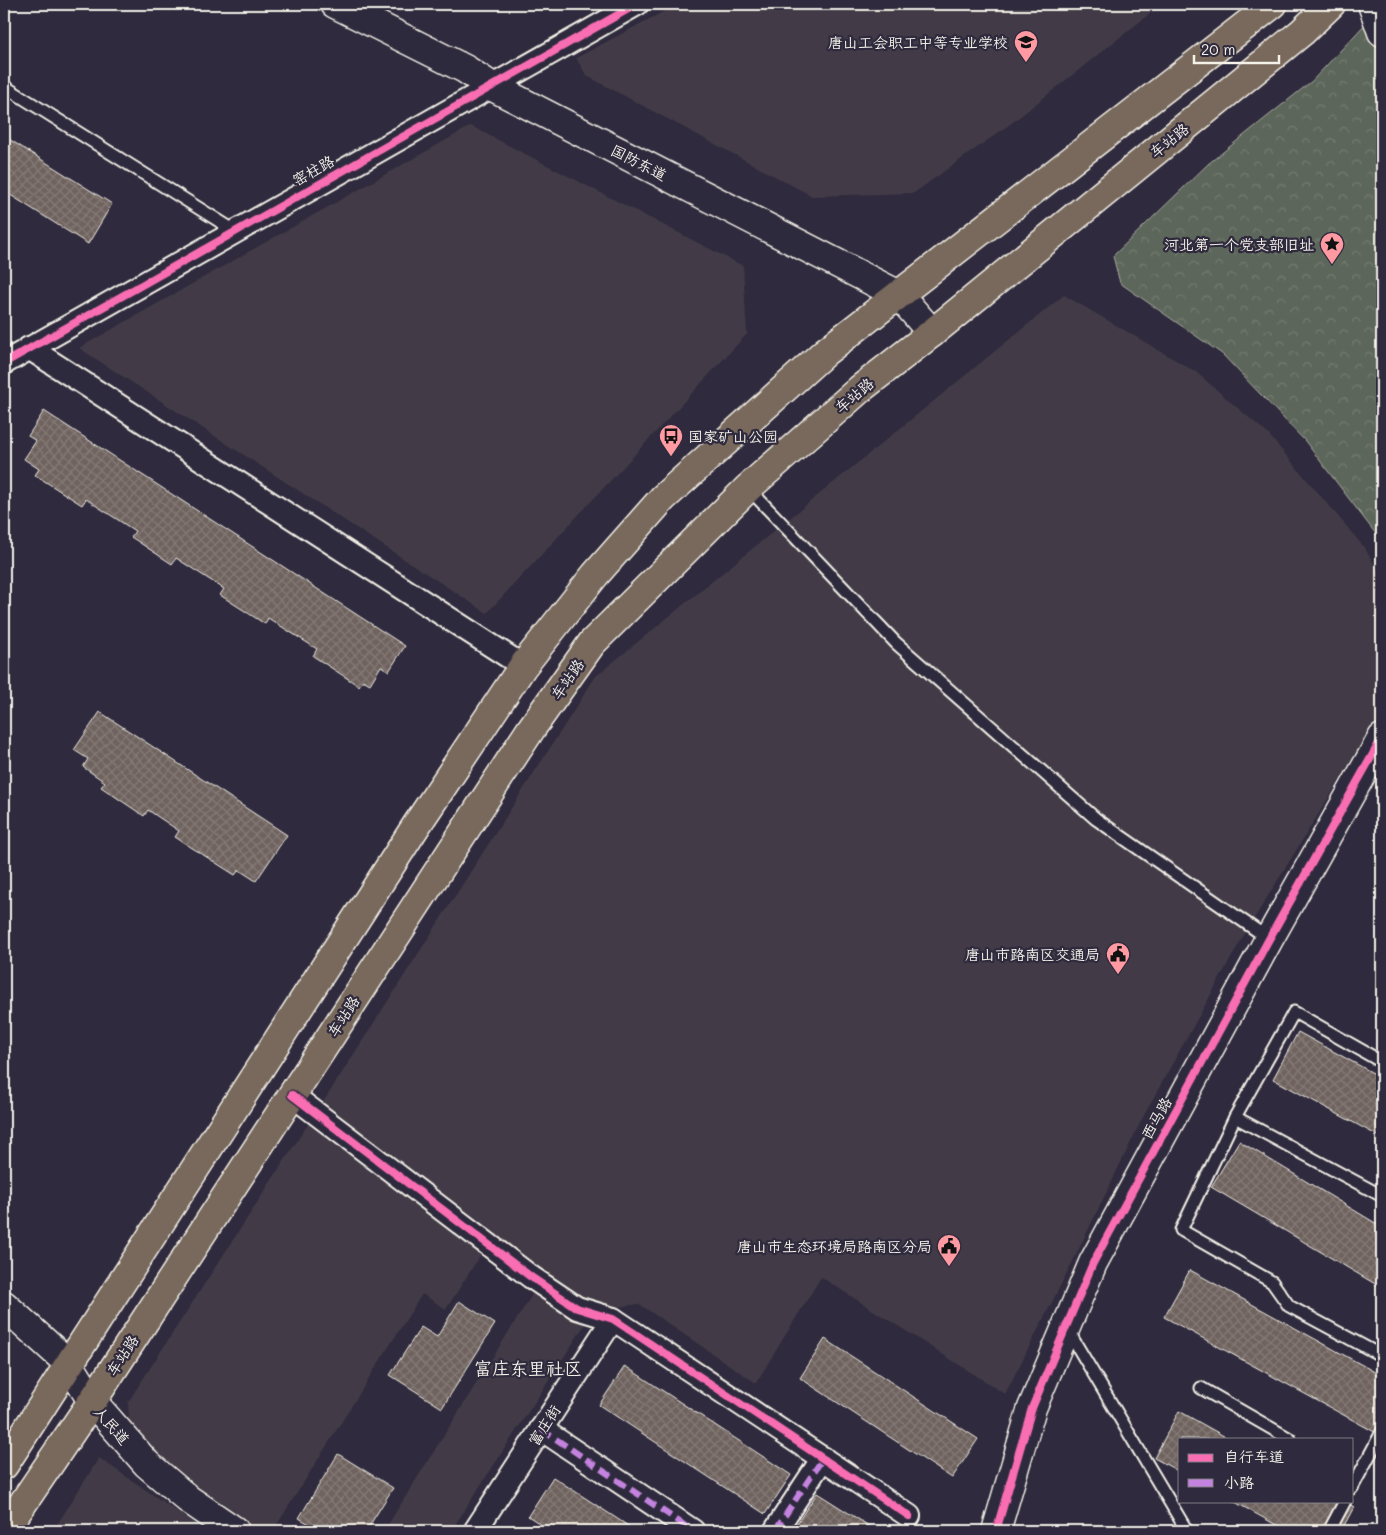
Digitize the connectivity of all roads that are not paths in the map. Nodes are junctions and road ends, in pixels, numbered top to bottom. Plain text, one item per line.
1 (335, 4) edge
2 (1273, 4) edge
3 (1331, 4) edge
4 (1372, 4) edge
5 (623, 6) edge
6 (1382, 32) edge
7 (4, 86) edge
8 (491, 86) junction
9 (235, 231) junction
10 (899, 295) junction
11 (932, 333) junction
12 (29, 348) junction
13 (4, 363) edge
14 (748, 488) junction
15 (523, 666) junction
16 (1382, 738) edge
17 (1269, 939) junction
18 (1382, 1062) edge
19 (292, 1095) junction
20 (1235, 1118) junction
21 (1382, 1196) edge
22 (4, 1305) edge
23 (613, 1319) junction
24 (1066, 1328) junction
25 (1382, 1356) edge
26 (69, 1364) junction
27 (1201, 1388) dead end
28 (92, 1401) junction
29 (541, 1429) junction
30 (1382, 1432) edge
31 (1288, 1438) edge
32 (823, 1458) junction
33 (4, 1465) edge
34 (1355, 1476) edge
35 (1345, 1502) edge
36 (909, 1516) dead end
37 (4, 1531) edge
38 (235, 1531) edge
39 (475, 1531) edge
40 (693, 1531) edge
41 (775, 1531) edge
42 (996, 1531) edge
43 (1187, 1531) edge
44 (1331, 1531) edge

1 - 8 street, 国防东道
2 - 10 main road
3 - 11 main road, 车站路
4 - 6 street
5 - 8 street, 窑柱路
7 - 9 lane
8 - 9 street, 窑柱路
8 - 10 street, 国防东道
9 - 12 street, 窑柱路
10 - 11 street, 国防东道
10 - 15 main road
11 - 14 main road, 车站路
12 - 13 street, 窑柱路
12 - 15 street
14 - 17 lane
14 - 19 main road, 车站路
15 - 26 main road
16 - 17 street, 西马路
17 - 24 street, 西马路
18 - 20 lane
19 - 23 street
19 - 28 main road, 车站路
20 - 21 lane
20 - 25 lane
22 - 26 street, 人民道
23 - 29 street, 富庄街
23 - 32 street
24 - 42 street, 西马路
24 - 43 lane
26 - 28 street, 人民道
26 - 33 main road
27 - 31 lane
28 - 37 main road, 车站路
28 - 38 street, 人民道
29 - 39 street, 富庄街
29 - 40 street
30 - 34 lane
32 - 36 street
32 - 41 street
35 - 44 lane

